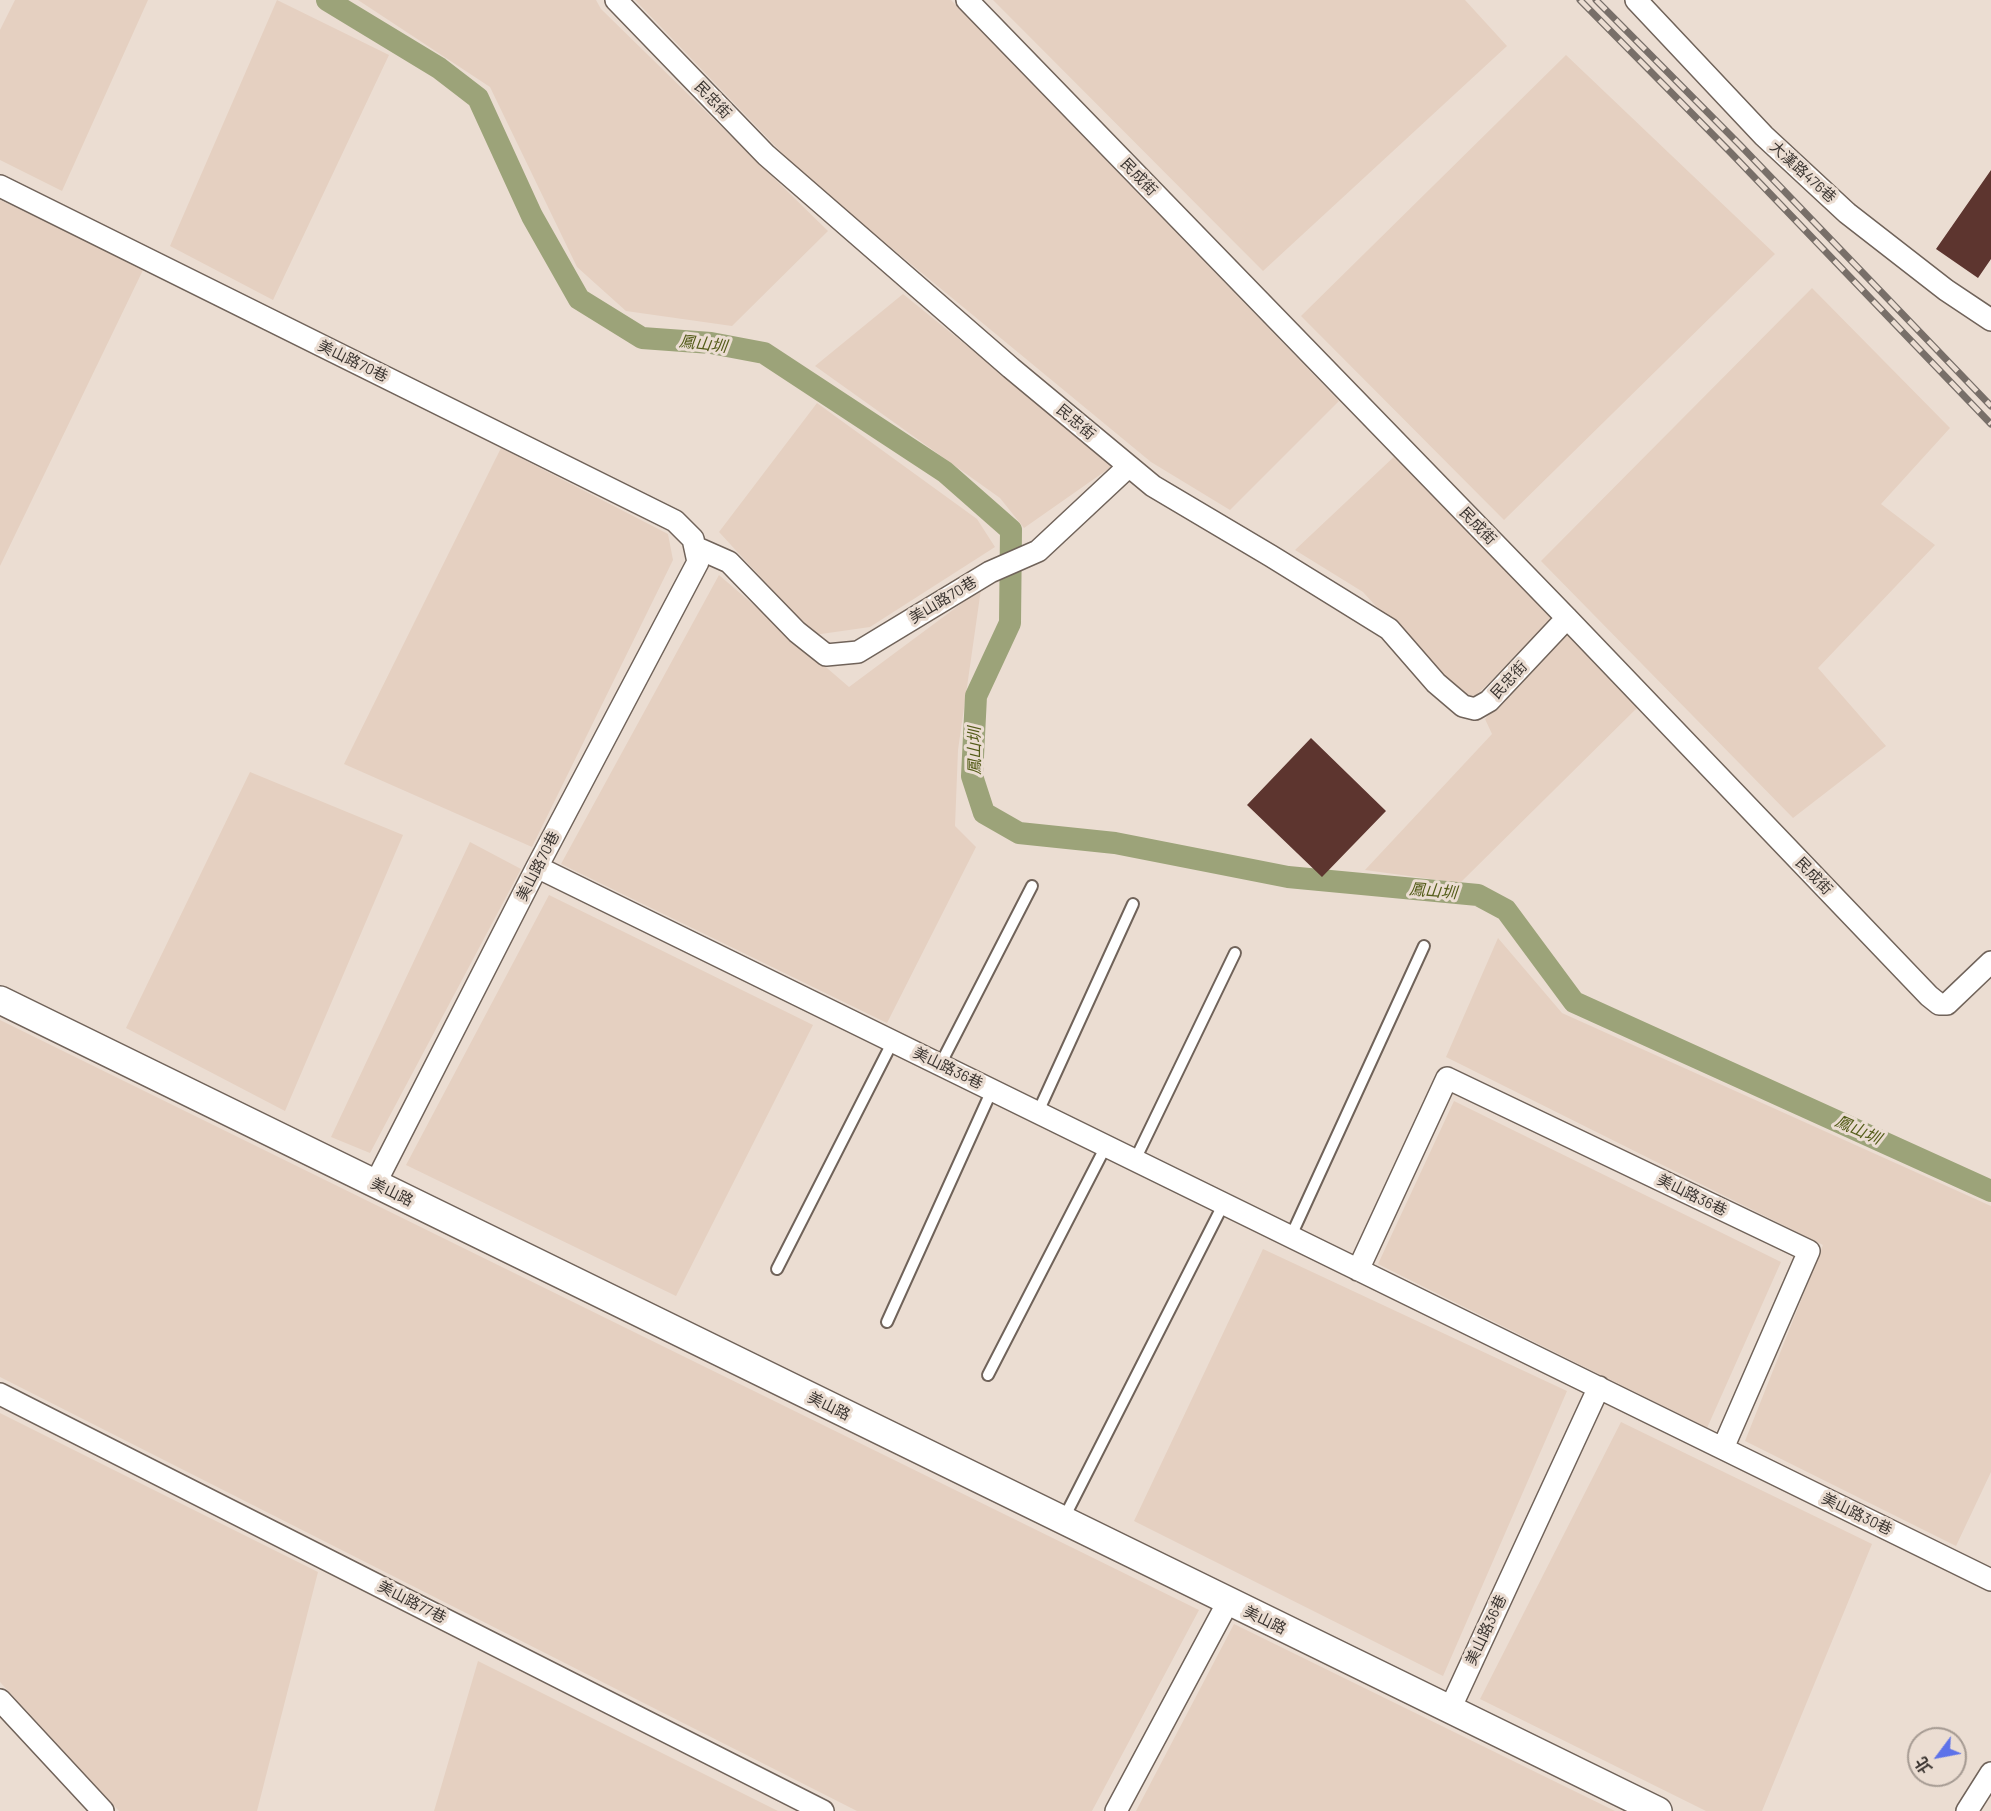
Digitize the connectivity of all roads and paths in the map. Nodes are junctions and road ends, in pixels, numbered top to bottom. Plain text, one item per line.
1 (616, 0) edge
2 (967, 0) edge
3 (1636, 0) edge
4 (0, 186) edge
5 (1991, 320) edge
6 (1129, 466) junction
7 (695, 547) junction
8 (1567, 618) junction
9 (537, 867) junction
10 (1032, 886) dead end
11 (1133, 904) dead end
12 (1424, 946) dead end
13 (1235, 953) dead end
14 (1991, 962) edge
15 (0, 1000) edge
16 (893, 1041) junction
17 (940, 1065) junction
18 (992, 1090) junction
19 (1038, 1112) junction
20 (1106, 1146) junction
21 (1135, 1160) junction
22 (375, 1184) junction
23 (1224, 1203) junction
24 (1291, 1236) junction
25 (777, 1269) dead end
26 (1359, 1270) junction
27 (887, 1322) dead end
28 (988, 1375) dead end
29 (1599, 1387) junction
30 (0, 1394) edge
31 (1723, 1448) junction
32 (1062, 1520) junction
33 (1991, 1580) edge
34 (1228, 1602) junction
35 (0, 1700) edge
36 (1449, 1709) junction
37 (1991, 1773) edge
38 (103, 1811) edge
39 (823, 1811) edge
40 (1116, 1811) edge
41 (1658, 1811) edge
42 (1967, 1811) edge

1 - 6 street, 民忠街
2 - 8 street, 民成街
3 - 5 street, 大漢路476巷
4 - 7 street, 美山路70巷
6 - 7 street, 美山路70巷
6 - 8 street, 民忠街
7 - 9 street, 美山路70巷
8 - 14 street, 民成街
9 - 16 street, 美山路36巷
9 - 22 street, 美山路70巷
10 - 17 lane
11 - 19 lane
12 - 24 lane
13 - 21 lane
15 - 22 street, 美山路
16 - 17 street, 美山路36巷
16 - 25 lane
17 - 18 street, 美山路36巷
18 - 19 street, 美山路36巷
18 - 27 lane
19 - 20 street, 美山路36巷
20 - 21 street, 美山路36巷
20 - 28 lane
21 - 23 street, 美山路36巷
22 - 32 street, 美山路
23 - 24 street, 美山路36巷
23 - 32 lane
24 - 26 street, 美山路36巷
26 - 29 street, 美山路36巷
26 - 31 street, 美山路36巷
29 - 31 street, 美山路36巷
29 - 36 street, 美山路36巷
30 - 39 street, 美山路77巷
31 - 33 street, 美山路30巷
32 - 34 street, 美山路
34 - 36 street, 美山路
34 - 40 street
35 - 38 street
36 - 41 street, 美山路
37 - 42 street

